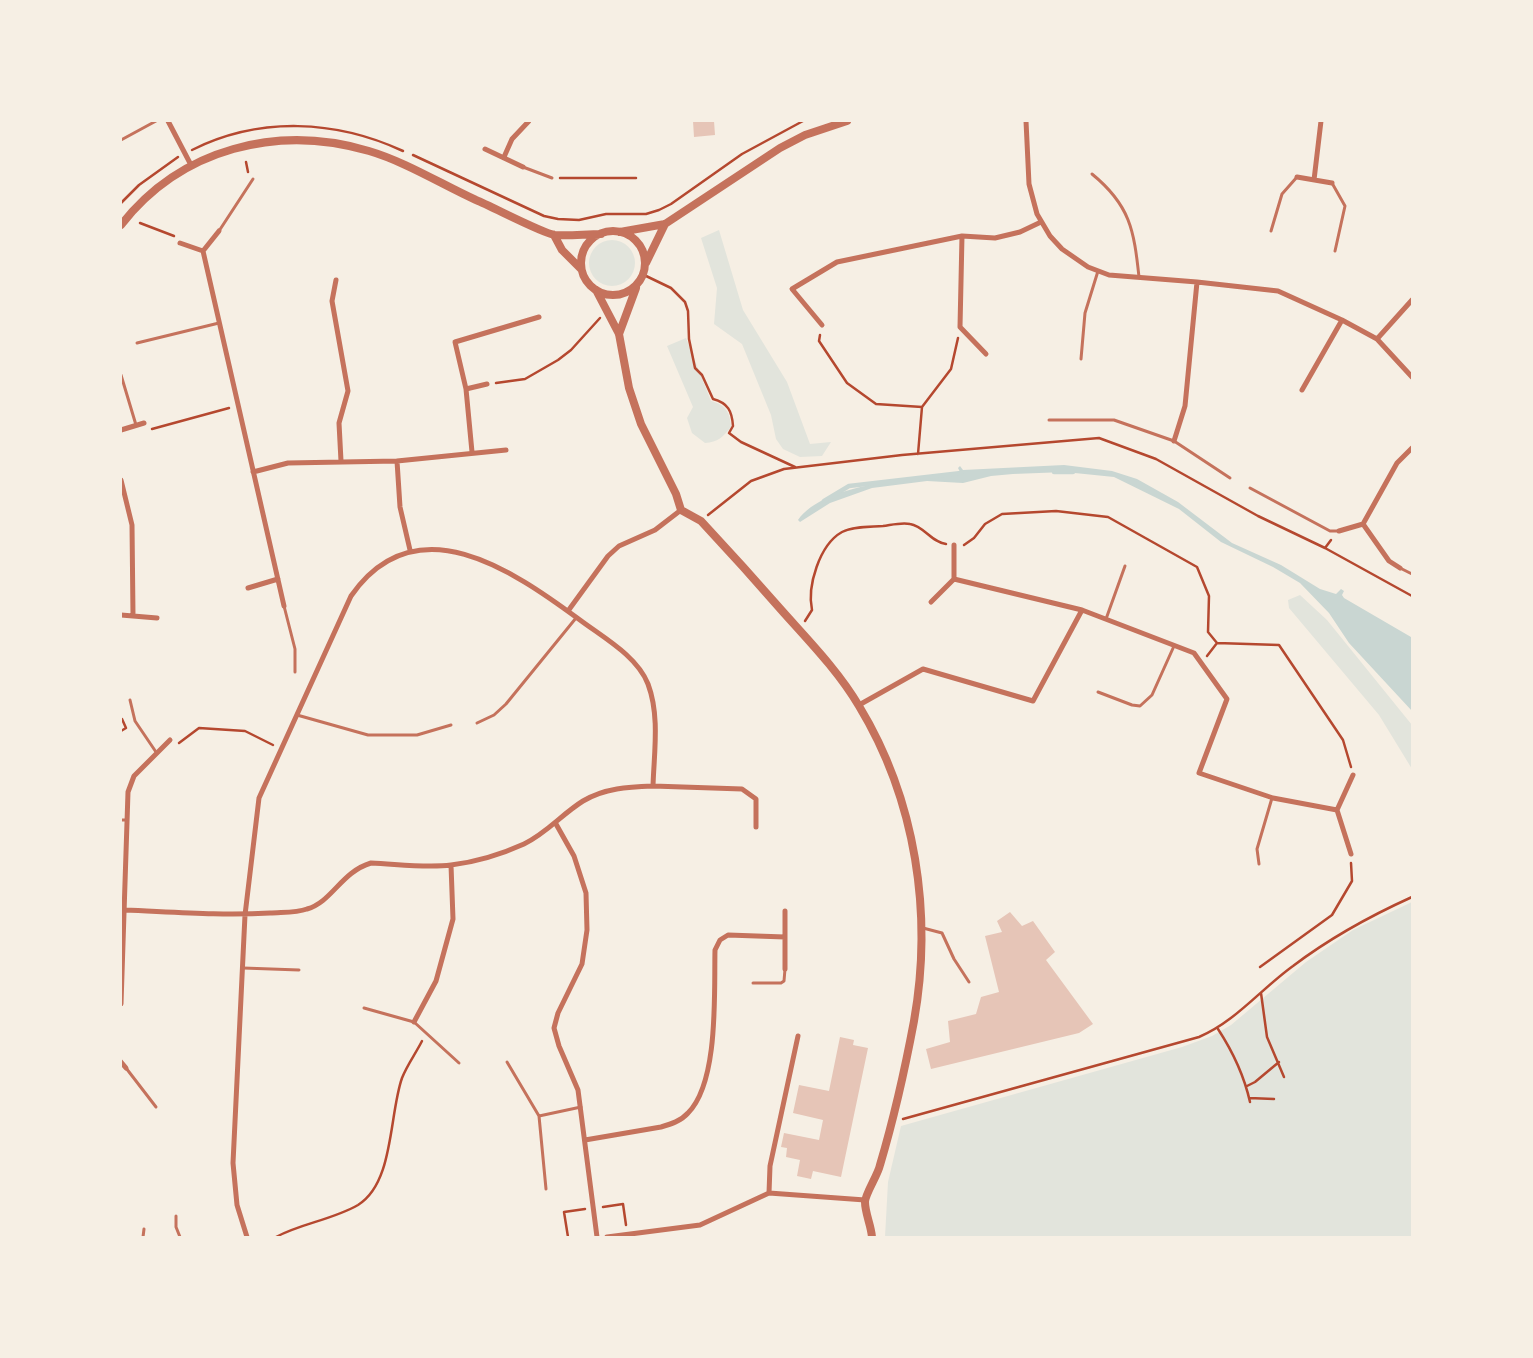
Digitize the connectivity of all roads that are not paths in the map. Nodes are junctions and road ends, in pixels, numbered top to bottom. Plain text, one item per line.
1 (156, 121) edge
2 (168, 121) edge
3 (529, 121) edge
4 (847, 121) edge
5 (1026, 121) edge
6 (1321, 121) edge
7 (121, 140) edge
8 (485, 149) dead end
9 (504, 157) junction
10 (191, 165) junction
11 (524, 167) joint
12 (1092, 174) dead end
13 (1297, 177) joint
14 (552, 178) road end
15 (253, 179) dead end
16 (1314, 180) junction
17 (1332, 183) joint
18 (1041, 222) junction
19 (665, 224) junction
20 (121, 225) edge
21 (219, 231) joint
22 (1271, 231) dead end
23 (620, 232) junction
24 (601, 234) junction
25 (554, 235) junction
26 (962, 236) junction
27 (180, 243) road end
28 (203, 251) junction
29 (1335, 251) dead end
30 (646, 263) junction
31 (581, 270) junction
32 (1098, 271) junction
33 (1139, 278) junction
34 (336, 280) dead end
35 (1197, 282) junction
36 (637, 286) junction
37 (596, 290) junction
38 (1412, 300) edge
39 (539, 317) dead end
40 (1342, 320) junction
41 (219, 323) junction
42 (822, 325) road end
43 (619, 334) junction
44 (1377, 339) junction
45 (137, 343) dead end
46 (986, 354) dead end
47 (1081, 359) dead end
48 (121, 375) edge
49 (1412, 377) edge
50 (487, 384) road end
51 (466, 388) junction
52 (1302, 390) dead end
53 (1048, 420) dead end
54 (144, 423) road end
55 (136, 425) junction
56 (121, 430) edge
57 (1174, 442) junction
58 (1412, 448) edge
59 (506, 450) dead end
60 (472, 452) junction
61 (341, 461) junction
62 (397, 461) junction
63 (253, 472) junction
64 (1230, 478) dead end
65 (121, 480) edge
66 (1250, 488) dead end
67 (681, 510) junction
68 (1363, 524) junction
69 (1339, 531) joint
70 (954, 545) road end
71 (410, 550) junction
72 (1125, 566) dead end
73 (1400, 568) joint
74 (1412, 574) edge
75 (954, 578) junction
76 (278, 579) junction
77 (248, 588) dead end
78 (931, 602) dead end
79 (284, 606) joint
80 (1082, 610) junction
81 (568, 611) junction
82 (121, 615) edge
83 (133, 615) junction
84 (157, 618) dead end
85 (576, 618) junction
86 (1106, 619) junction
87 (1174, 646) junction
88 (295, 672) dead end
89 (1098, 692) dead end
90 (130, 700) dead end
91 (859, 705) junction
92 (296, 715) junction
93 (477, 723) dead end
94 (451, 725) dead end
95 (170, 740) road end
96 (156, 752) junction
97 (1353, 775) road end
98 (653, 786) junction
99 (1273, 798) junction
100 (1336, 810) junction
101 (124, 820) edge
102 (556, 824) junction
103 (756, 827) dead end
104 (1351, 854) road end
105 (1259, 864) dead end
106 (451, 865) junction
107 (125, 910) junction
108 (785, 911) dead end
109 (245, 915) junction
110 (923, 928) junction
111 (786, 937) junction
112 (242, 968) junction
113 (785, 969) joint
114 (299, 970) dead end
115 (969, 982) dead end
116 (753, 983) dead end
117 (122, 993) edge
118 (121, 1004) edge
119 (364, 1008) dead end
120 (414, 1022) junction
121 (798, 1036) dead end
122 (121, 1062) edge
123 (507, 1062) dead end
124 (459, 1063) dead end
125 (126, 1068) joint
126 (156, 1107) dead end
127 (581, 1107) junction
128 (538, 1116) junction
129 (585, 1140) junction
130 (546, 1189) dead end
131 (769, 1194) junction
132 (865, 1200) junction
133 (176, 1216) dead end
134 (144, 1229) dead end
135 (143, 1237) edge
136 (180, 1237) edge
137 (247, 1237) edge
138 (598, 1237) edge
139 (607, 1237) edge
140 (872, 1237) edge

1 - 7 lane
2 - 10 street
3 - 9 street
4 - 19 street
5 - 18 street
6 - 16 street
8 - 9 street
9 - 11 street
10 - 20 street
10 - 25 street
11 - 14 lane
12 - 33 lane
13 - 16 street
13 - 22 lane
15 - 21 lane
16 - 17 street
17 - 29 lane
18 - 26 street
18 - 32 street
19 - 23 street
19 - 30 street
21 - 28 street
23 - 24 street
23 - 30 street
24 - 25 street
24 - 31 street
25 - 31 street
26 - 42 street
26 - 46 street
27 - 28 street
28 - 41 street
30 - 36 street
31 - 37 street
32 - 33 street
32 - 47 lane
33 - 35 street
34 - 61 street
35 - 40 street
35 - 57 street
36 - 37 street
36 - 43 street
37 - 43 street
38 - 44 street
39 - 51 street
40 - 44 street
40 - 52 street
41 - 45 lane
41 - 63 street
43 - 67 street
44 - 49 street
48 - 55 lane
50 - 51 street
51 - 60 street
53 - 57 lane
54 - 55 street
55 - 56 street
57 - 64 lane
58 - 68 street
59 - 60 street
60 - 62 street
61 - 62 street
61 - 63 street
62 - 71 street
63 - 76 street
65 - 83 street
66 - 69 lane
67 - 81 street
67 - 91 street
68 - 69 street
68 - 73 street
70 - 75 street
71 - 81 street
71 - 92 street
72 - 86 lane
73 - 74 lane
75 - 78 street
75 - 80 street
76 - 77 street
76 - 79 street
79 - 88 lane
80 - 86 street
80 - 91 street
81 - 85 street
82 - 83 street
83 - 84 street
85 - 93 lane
85 - 98 street
86 - 87 street
87 - 89 lane
87 - 99 street
90 - 96 lane
91 - 110 street
92 - 94 lane
92 - 109 street
95 - 96 street
96 - 101 street
97 - 100 street
98 - 102 street
98 - 103 street
99 - 100 street
99 - 105 lane
100 - 104 street
101 - 107 street
102 - 106 street
102 - 127 street
106 - 109 street
106 - 120 street
107 - 109 street
107 - 117 street
108 - 111 street
109 - 112 street
110 - 115 lane
110 - 132 street
111 - 113 street
111 - 129 street
112 - 114 lane
112 - 137 street
113 - 116 lane
117 - 118 street
119 - 120 lane
120 - 124 lane
121 - 131 street
122 - 125 street
123 - 128 lane
125 - 126 lane
127 - 128 lane
127 - 129 street
128 - 130 lane
129 - 138 street
131 - 132 street
131 - 139 street
132 - 140 street
133 - 136 lane
134 - 135 lane

